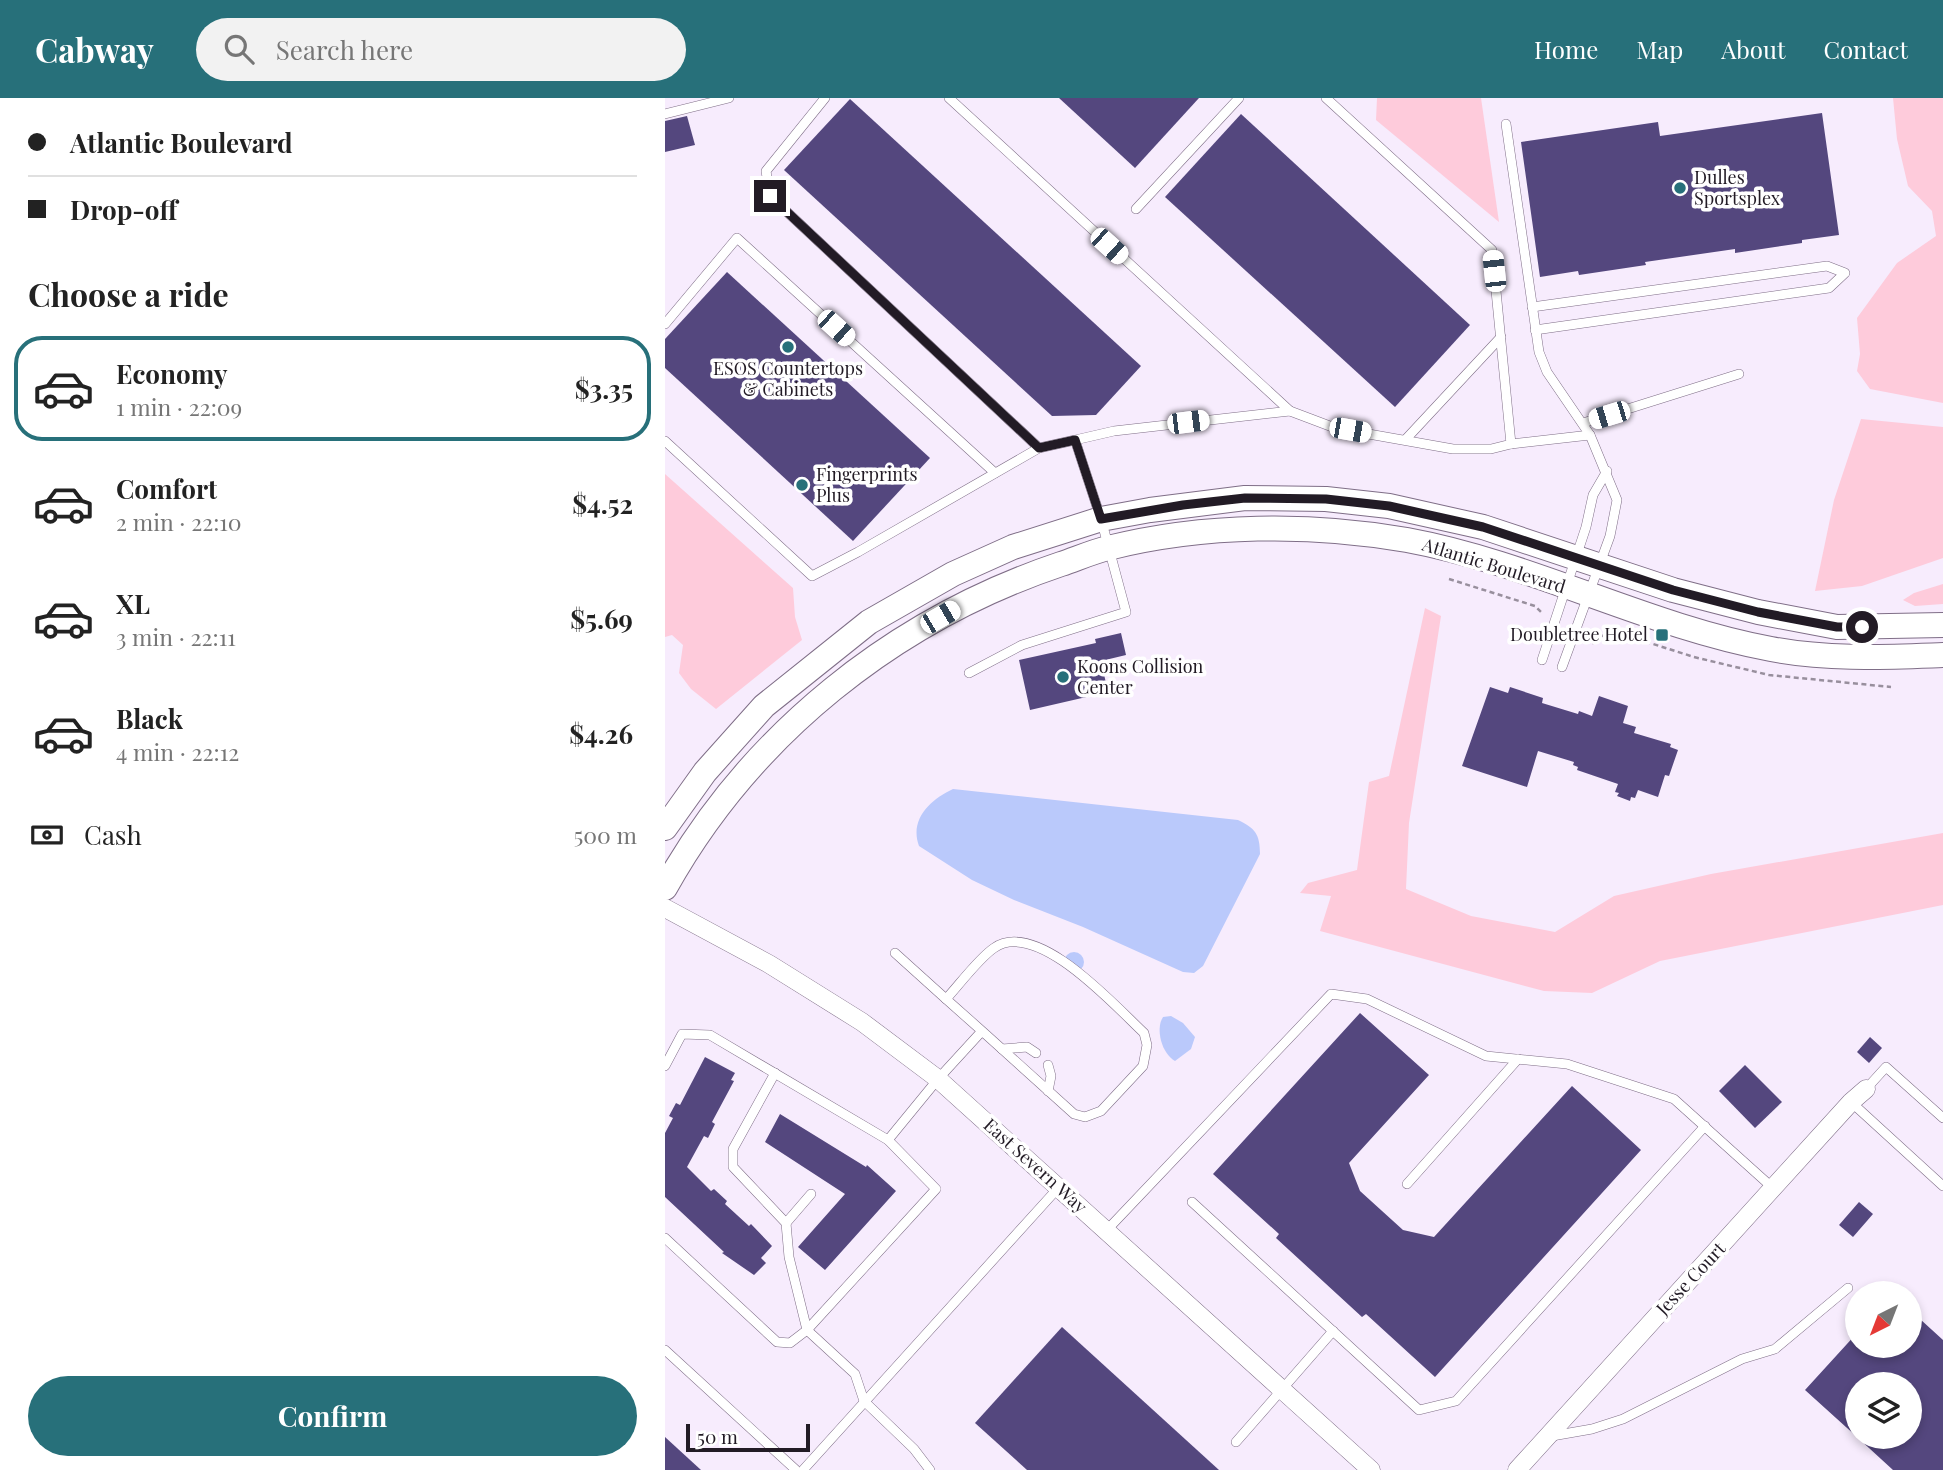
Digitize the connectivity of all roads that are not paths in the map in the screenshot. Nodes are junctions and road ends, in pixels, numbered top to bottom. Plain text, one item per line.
1 (729, 98) edge
2 (825, 98) edge
3 (949, 98) edge
4 (1239, 98) edge
5 (1326, 98) edge
6 (665, 114) edge
7 (1506, 124) dead end
8 (1136, 209) dead end
9 (1532, 307) junction
10 (665, 324) edge
11 (1535, 330) junction
12 (1501, 337) junction
13 (1739, 374) dead end
14 (1290, 411) junction
15 (1583, 423) junction
16 (1590, 435) junction
17 (1406, 439) junction
18 (1075, 440) junction
19 (665, 441) edge
20 (1511, 444) junction
21 (1039, 448) junction
22 (1607, 471) junction
23 (995, 473) junction
24 (1101, 519) junction
25 (1108, 548) junction
26 (1574, 557) junction
27 (1598, 567) junction
28 (1577, 591) junction
29 (1943, 625) edge
30 (1943, 655) edge
31 (1542, 660) dead end
32 (1562, 667) dead end
33 (969, 673) dead end
34 (665, 828) edge
35 (665, 888) edge
36 (665, 908) edge
37 (895, 953) dead end
38 (946, 999) junction
39 (982, 1031) junction
40 (1002, 1049) junction
41 (1036, 1053) dead end
42 (1518, 1059) junction
43 (1048, 1065) dead end
44 (665, 1066) edge
45 (775, 1073) junction
46 (938, 1079) junction
47 (1866, 1089) joint
48 (1048, 1091) junction
49 (1851, 1102) junction
50 (1943, 1118) edge
51 (1705, 1126) junction
52 (888, 1140) junction
53 (1407, 1184) dead end
54 (1943, 1186) edge
55 (1059, 1187) junction
56 (1774, 1189) junction
57 (811, 1194) dead end
58 (1192, 1202) dead end
59 (786, 1223) junction
60 (1106, 1231) junction
61 (665, 1238) edge
62 (1845, 1291) edge
63 (807, 1330) junction
64 (1333, 1331) junction
65 (665, 1350) edge
66 (1281, 1390) junction
67 (864, 1401) junction
68 (1547, 1437) junction
69 (1236, 1442) dead end
70 (796, 1470) edge
71 (803, 1470) edge
72 (930, 1470) edge
73 (1371, 1470) edge
74 (1517, 1470) edge

1 - 6 lane
2 - 21 lane
3 - 14 lane
4 - 8 lane
5 - 12 lane
7 - 9 lane
9 - 11 lane
9 - 11 lane
10 - 23 lane
11 - 15 lane
12 - 17 lane
12 - 20 lane
13 - 15 lane
14 - 17 lane
14 - 18 lane
15 - 16 lane
16 - 20 lane
16 - 22 lane
17 - 20 lane
18 - 21 lane
18 - 24 lane
19 - 23 lane
21 - 23 lane
22 - 26 lane
22 - 27 lane
24 - 25 lane
24 - 26 main road, Atlantic Boulevard
24 - 34 main road, Atlantic Boulevard
25 - 28 main road, Atlantic Boulevard
25 - 33 lane
25 - 35 main road, Atlantic Boulevard
26 - 27 main road, Atlantic Boulevard
26 - 28 lane
27 - 28 lane
27 - 29 main road, Atlantic Boulevard
28 - 30 main road, Atlantic Boulevard
28 - 31 lane
28 - 32 lane
36 - 46 street, East Severn Way
37 - 38 lane
38 - 39 lane
38 - 48 lane
39 - 40 lane
39 - 46 lane
40 - 41 lane
40 - 48 lane
42 - 51 lane
42 - 53 lane
42 - 60 lane
43 - 48 lane
44 - 45 lane
45 - 52 lane
45 - 59 lane
46 - 52 lane
46 - 55 street, East Severn Way
47 - 49 street, Jesse Court
47 - 50 lane
49 - 54 lane
49 - 56 street, Jesse Court
51 - 56 lane
51 - 64 lane
52 - 63 lane
55 - 60 street, East Severn Way
55 - 67 lane
56 - 68 street, Jesse Court
57 - 59 lane
58 - 64 lane
59 - 63 lane
60 - 66 street, East Severn Way
61 - 63 lane
62 - 68 lane
63 - 67 lane
64 - 66 lane
65 - 70 lane
66 - 69 lane
66 - 73 street, East Severn Way
67 - 71 lane
67 - 72 lane
68 - 74 street, Jesse Court

